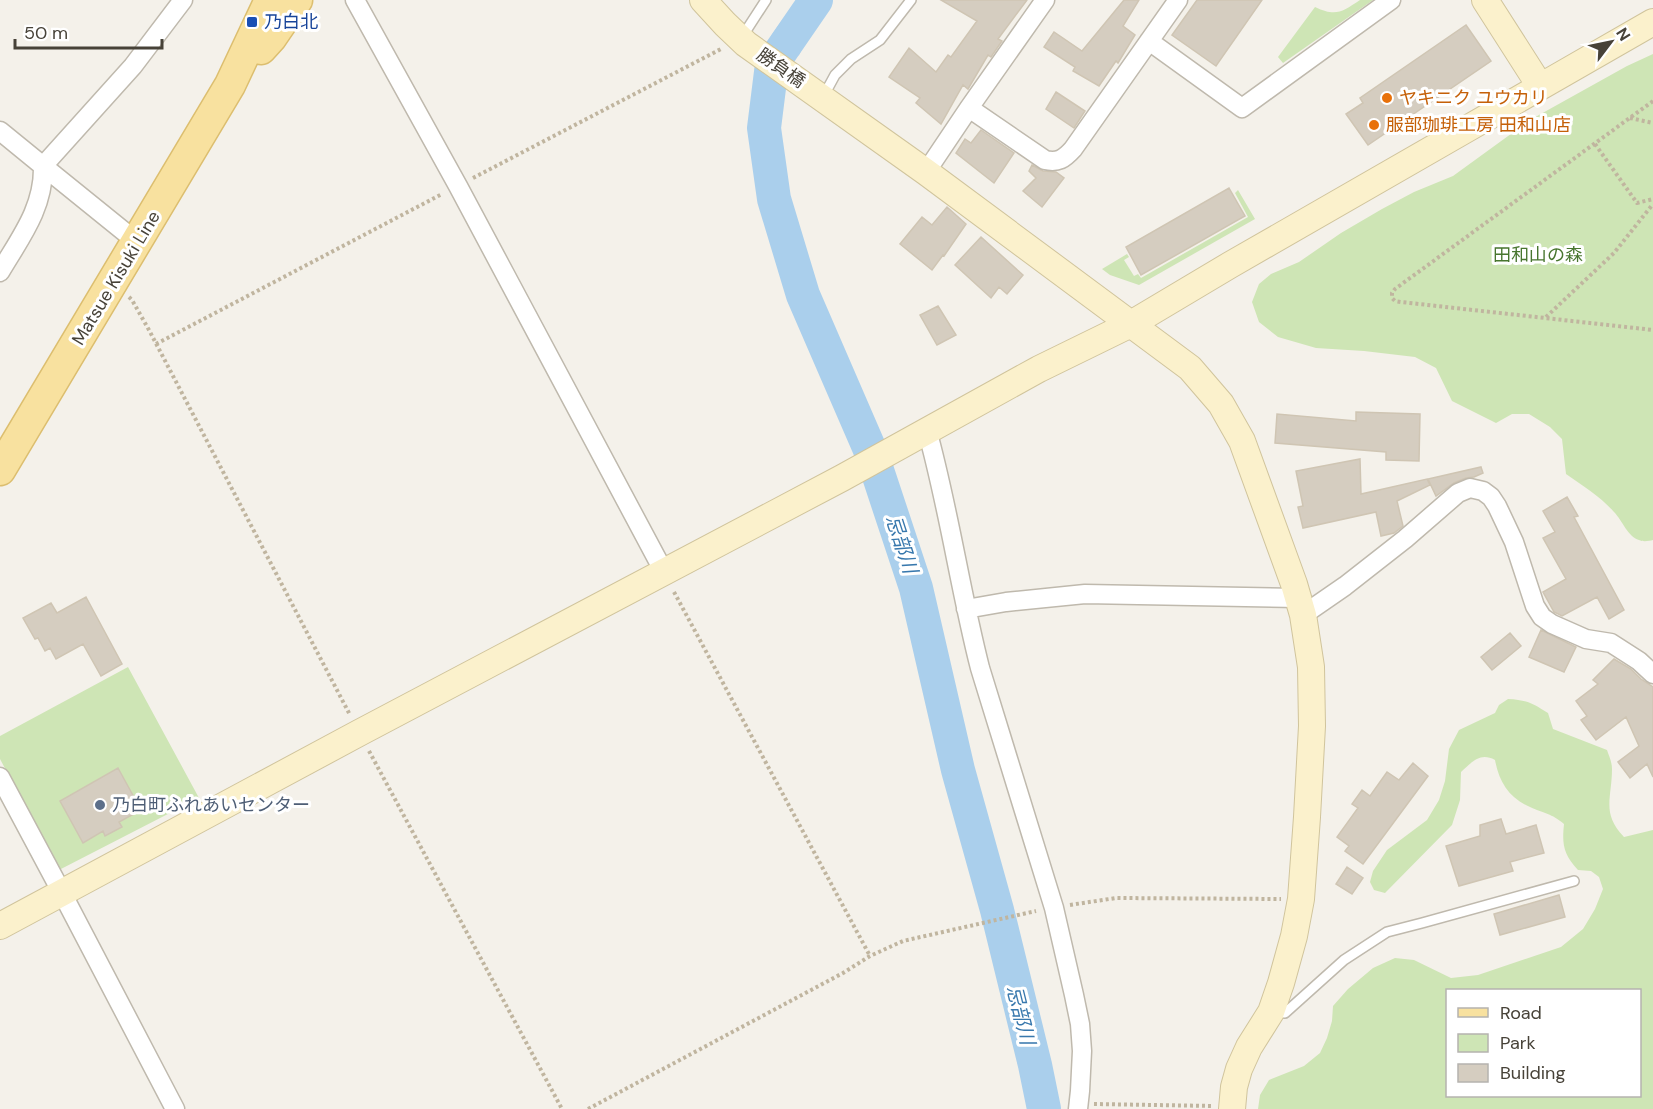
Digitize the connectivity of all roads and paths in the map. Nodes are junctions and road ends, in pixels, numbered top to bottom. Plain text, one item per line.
1 (183, 0) edge
2 (270, 0) edge
3 (297, 0) edge
4 (355, 0) edge
5 (703, 0) edge
6 (766, 0) edge
7 (911, 0) edge
8 (1045, 0) edge
9 (1178, 0) edge
10 (1391, 0) edge
11 (1485, 0) edge
12 (1653, 22) edge
13 (744, 41) junction
14 (1149, 41) junction
15 (230, 85) junction
16 (1540, 86) junction
17 (819, 95) junction
18 (1653, 101) edge
19 (969, 108) junction
20 (1630, 118) junction
21 (1653, 123) edge
22 (0, 131) edge
23 (1595, 144) junction
24 (43, 166) junction
25 (926, 172) junction
26 (1653, 199) edge
27 (1653, 204) edge
28 (138, 242) junction
29 (0, 272) edge
30 (112, 284) junction
31 (1546, 317) junction
32 (1131, 324) junction
33 (1653, 330) edge
34 (924, 432) junction
35 (0, 470) edge
36 (664, 572) junction
37 (1300, 607) junction
38 (966, 609) junction
39 (1653, 674) edge
40 (359, 733) junction
41 (0, 777) edge
42 (1574, 881) dead end
43 (62, 893) junction
44 (1301, 899) junction
45 (1053, 908) junction
46 (0, 926) edge
47 (870, 956) junction
48 (1271, 1012) junction
49 (1078, 1106) edge
50 (1227, 1108) edge
51 (175, 1109) edge
52 (562, 1109) edge
53 (588, 1109) edge

1 - 24 street
2 - 15 main road, Matsue Kisuki Line
3 - 15 main road, Matsue Kisuki Line
4 - 36 street
5 - 13 street, 勝負橋
6 - 13 lane
7 - 17 lane
8 - 19 street
9 - 14 street
10 - 14 street
11 - 16 street
12 - 16 street
13 - 17 street, 勝負橋
14 - 19 street
15 - 28 main road, Matsue Kisuki Line
16 - 32 street
17 - 25 street, 勝負橋
18 - 20 path
19 - 25 street
20 - 21 path
20 - 23 path
22 - 24 street
23 - 26 path
23 - 31 path
24 - 28 street
24 - 29 street
25 - 32 street, 勝負橋
27 - 31 path
28 - 30 main road, Matsue Kisuki Line
30 - 35 main road, Matsue Kisuki Line
30 - 40 path
31 - 33 path
32 - 34 street
32 - 37 street, 勝負橋
34 - 36 street
34 - 38 street
36 - 40 street
36 - 47 path
37 - 38 street
37 - 39 street
37 - 44 street, 勝負橋
38 - 45 street
40 - 43 street
40 - 52 path
41 - 43 street
42 - 48 lane
43 - 46 street
43 - 51 street
44 - 45 path
44 - 48 street, 勝負橋
45 - 47 path
45 - 49 street
47 - 53 path
48 - 50 street, 勝負橋
49 - 50 path

